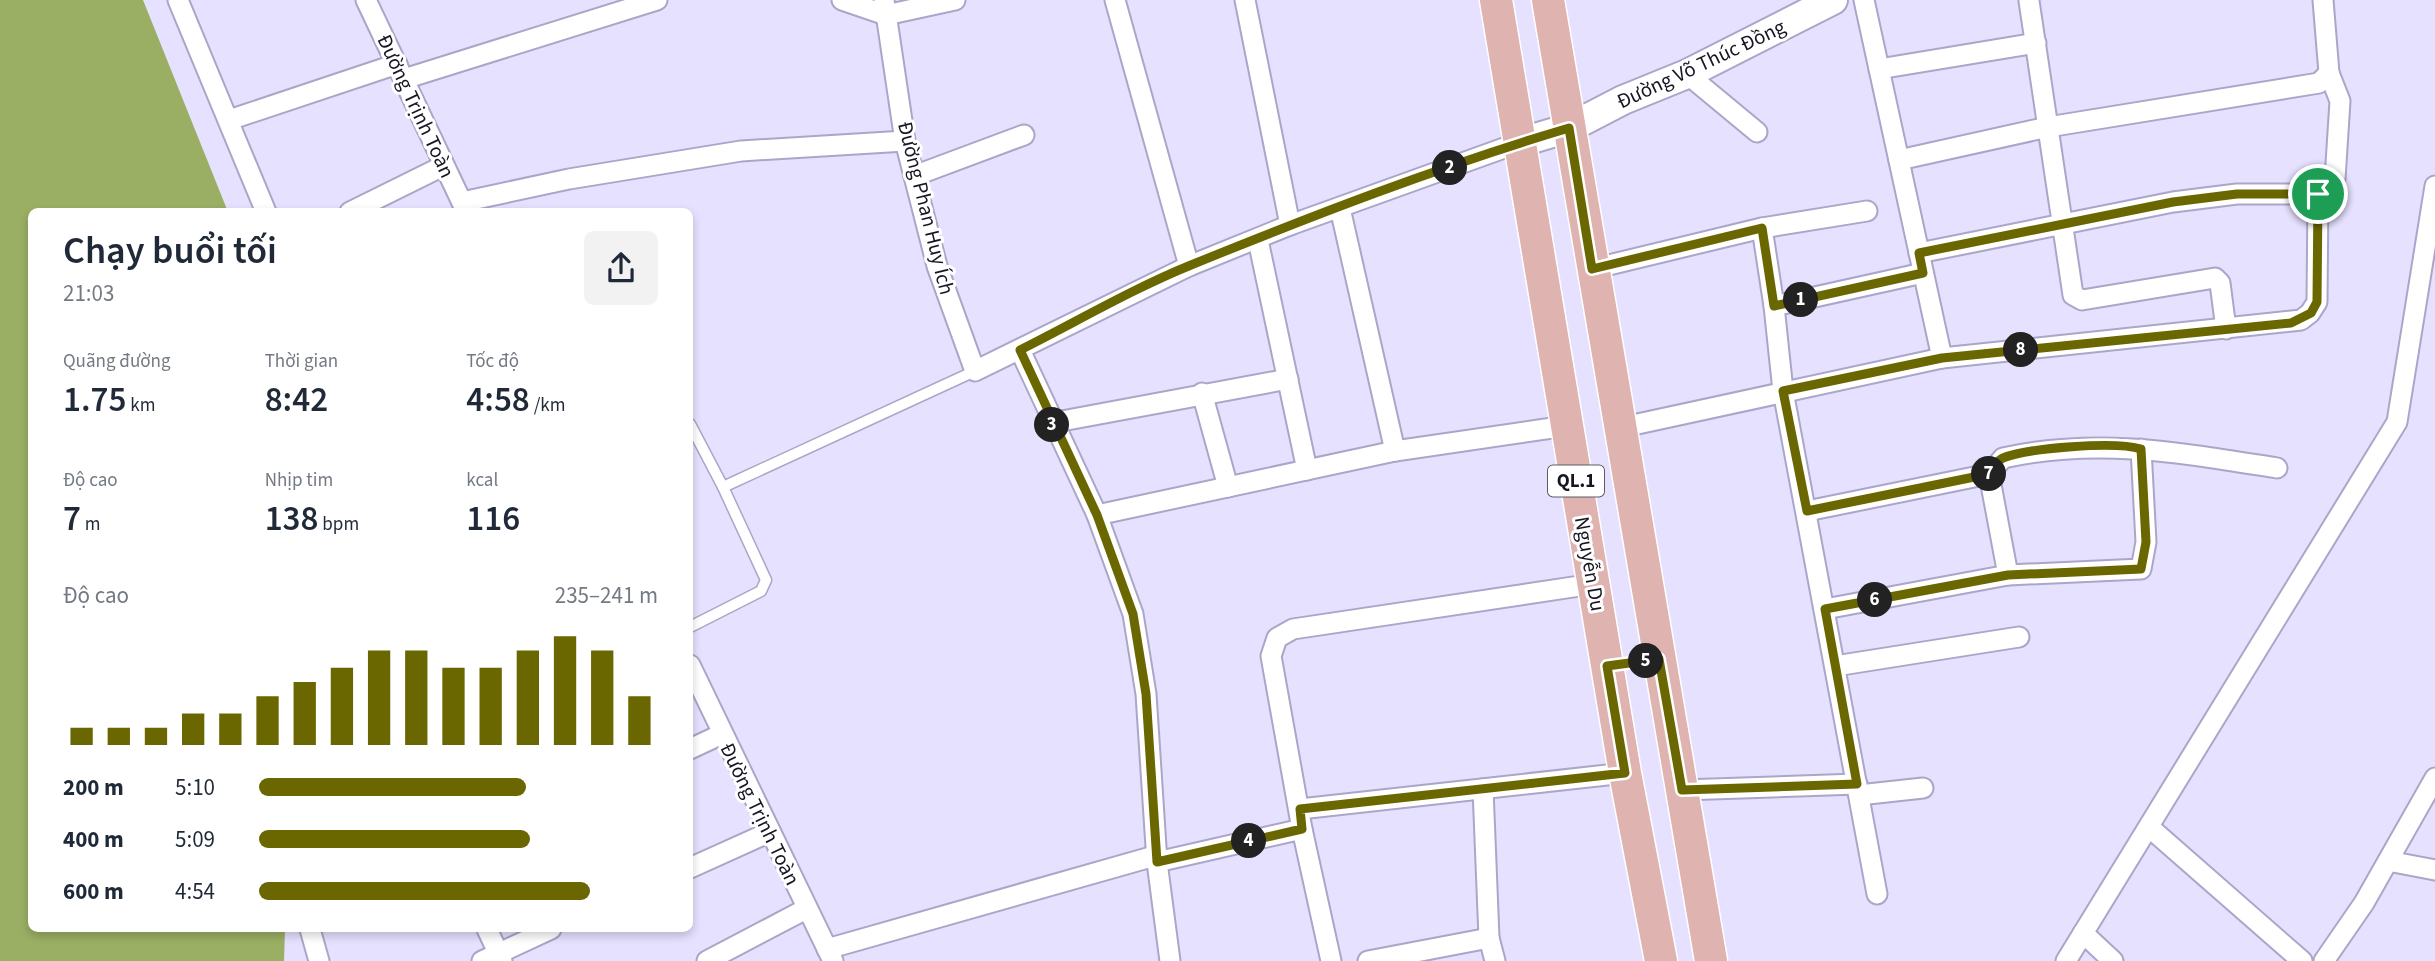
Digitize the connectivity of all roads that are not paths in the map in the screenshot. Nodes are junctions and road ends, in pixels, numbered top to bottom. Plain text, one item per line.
1 (177, 0) edge
2 (366, 0) edge
3 (657, 0) edge
4 (842, 0) edge
5 (955, 0) edge
6 (1115, 0) edge
7 (1245, 0) edge
8 (1496, 0) edge
9 (1548, 0) edge
10 (1833, 0) edge
11 (1864, 0) edge
12 (2323, 0) edge
13 (2029, 1) edge
14 (885, 7) edge
15 (2036, 43) junction
16 (1879, 69) junction
17 (400, 72) junction
18 (2329, 73) junction
19 (1687, 74) junction
20 (229, 120) junction
21 (2048, 127) junction
22 (1569, 128) junction
23 (1758, 132) dead end
24 (1024, 135) dead end
25 (905, 141) junction
26 (1518, 143) junction
27 (1899, 160) junction
28 (443, 166) junction
29 (914, 176) junction
30 (2435, 186) edge
31 (2318, 194) junction
32 (464, 207) edge
33 (264, 208) edge
34 (358, 208) edge
35 (1340, 208) junction
36 (1867, 211) dead end
37 (1290, 225) junction
38 (2065, 226) junction
39 (1762, 228) junction
40 (1258, 240) junction
41 (1919, 253) junction
42 (1189, 266) junction
43 (1592, 269) junction
44 (1923, 273) junction
45 (1774, 306) junction
46 (2225, 329) junction
47 (1020, 350) junction
48 (1942, 358) junction
49 (975, 372) junction
50 (1288, 379) junction
51 (1783, 391) junction
52 (1202, 393) junction
53 (1051, 423) junction
54 (1566, 426) junction
55 (1619, 428) junction
56 (693, 430) edge
57 (2141, 449) junction
58 (1395, 451) junction
59 (2277, 468) dead end
60 (1307, 470) junction
61 (1989, 474) junction
62 (723, 487) junction
63 (1228, 487) junction
64 (1807, 511) junction
65 (1097, 515) junction
66 (2008, 575) junction
67 (1593, 584) junction
68 (1825, 609) junction
69 (693, 625) edge
70 (2019, 637) dead end
71 (1659, 659) junction
72 (1607, 666) junction
73 (1835, 666) junction
74 (693, 671) edge
75 (722, 734) junction
76 (693, 748) edge
77 (1625, 773) junction
78 (2435, 778) edge
79 (1923, 788) dead end
80 (1483, 789) junction
81 (1682, 790) junction
82 (1858, 790) junction
83 (1300, 809) junction
84 (2149, 827) junction
85 (1302, 829) junction
86 (770, 832) junction
87 (1158, 858) junction
88 (2388, 861) junction
89 (693, 867) edge
90 (2435, 870) edge
91 (1877, 894) dead end
92 (806, 909) junction
93 (312, 932) edge
94 (488, 932) edge
95 (545, 932) edge
96 (2083, 933) junction
97 (1489, 938) junction
98 (830, 955) edge
99 (494, 958) edge
100 (319, 961) edge
101 (707, 961) edge
102 (1170, 961) edge
103 (1331, 961) edge
104 (1368, 961) edge
105 (1495, 961) edge
106 (1661, 961) edge
107 (1711, 961) edge
108 (2066, 961) edge
109 (2113, 961) edge
110 (2302, 961) edge
111 (2324, 961) edge

1 - 20 street
2 - 17 street, Đường Trịnh Toàn
3 - 17 street
4 - 14 street
5 - 14 street
6 - 42 street
7 - 37 street
8 - 26 main road, Nguyễn Du / QL.1
9 - 22 main road, QL.1
10 - 19 street, Đường Võ Thúc Đồng
11 - 16 street
12 - 18 street
13 - 15 street
14 - 25 street, Đường Phan Huy Ích
15 - 16 street
15 - 21 street
16 - 27 street
17 - 20 street
17 - 28 street, Đường Trịnh Toàn
18 - 21 street
18 - 31 street
19 - 22 street, Đường Võ Thúc Đồng
19 - 23 street
20 - 33 street
21 - 27 street
21 - 38 street
22 - 26 street, Đường Võ Thúc Đồng
22 - 43 main road, QL.1
24 - 29 street
25 - 29 street, Đường Phan Huy Ích
25 - 32 street
26 - 35 street
26 - 54 main road, Nguyễn Du / QL.1
27 - 41 street
28 - 32 street, Đường Trịnh Toàn
28 - 34 street
29 - 49 street, Đường Phan Huy Ích
30 - 84 street
31 - 38 street
31 - 46 street
35 - 37 street
35 - 58 street
36 - 39 street
37 - 40 street
38 - 41 street
38 - 46 street
39 - 43 street
39 - 45 street
40 - 42 street
40 - 50 street
41 - 44 street
42 - 47 street
43 - 55 main road, QL.1
44 - 45 street
44 - 48 street
45 - 51 street
46 - 48 street
47 - 49 street
47 - 53 street
48 - 51 street
49 - 62 lane
50 - 52 street
50 - 60 street
51 - 55 street
51 - 64 street
52 - 53 street
52 - 63 street
53 - 65 street
54 - 58 street
54 - 67 main road, Nguyễn Du / QL.1
55 - 71 main road, QL.1
56 - 62 lane
57 - 59 street
57 - 61 street
57 - 66 street
58 - 60 street
60 - 63 street
61 - 64 street
61 - 66 street
62 - 69 lane
63 - 65 street
64 - 68 street
65 - 87 street
66 - 68 street
67 - 72 main road, Nguyễn Du / QL.1
67 - 83 street
68 - 73 street
70 - 73 street
71 - 72 main road
71 - 81 main road, QL.1
72 - 77 main road, Nguyễn Du / QL.1
73 - 82 street
74 - 75 street, Đường Trịnh Toàn
75 - 76 street
75 - 86 street, Đường Trịnh Toàn
77 - 80 street
77 - 106 main road, Nguyễn Du / QL.1
78 - 88 street
79 - 82 street
80 - 83 street
80 - 97 street
81 - 82 street
81 - 107 main road, QL.1
82 - 91 street
83 - 85 street
84 - 96 street
84 - 110 street
85 - 87 street
85 - 103 street
86 - 89 street
86 - 92 street, Đường Trịnh Toàn
87 - 98 street
87 - 102 street
88 - 90 street
88 - 111 street
92 - 98 street, Đường Trịnh Toàn
92 - 101 street
93 - 100 street
94 - 99 street
95 - 99 street
96 - 108 street
96 - 109 street
97 - 104 street
97 - 105 street

